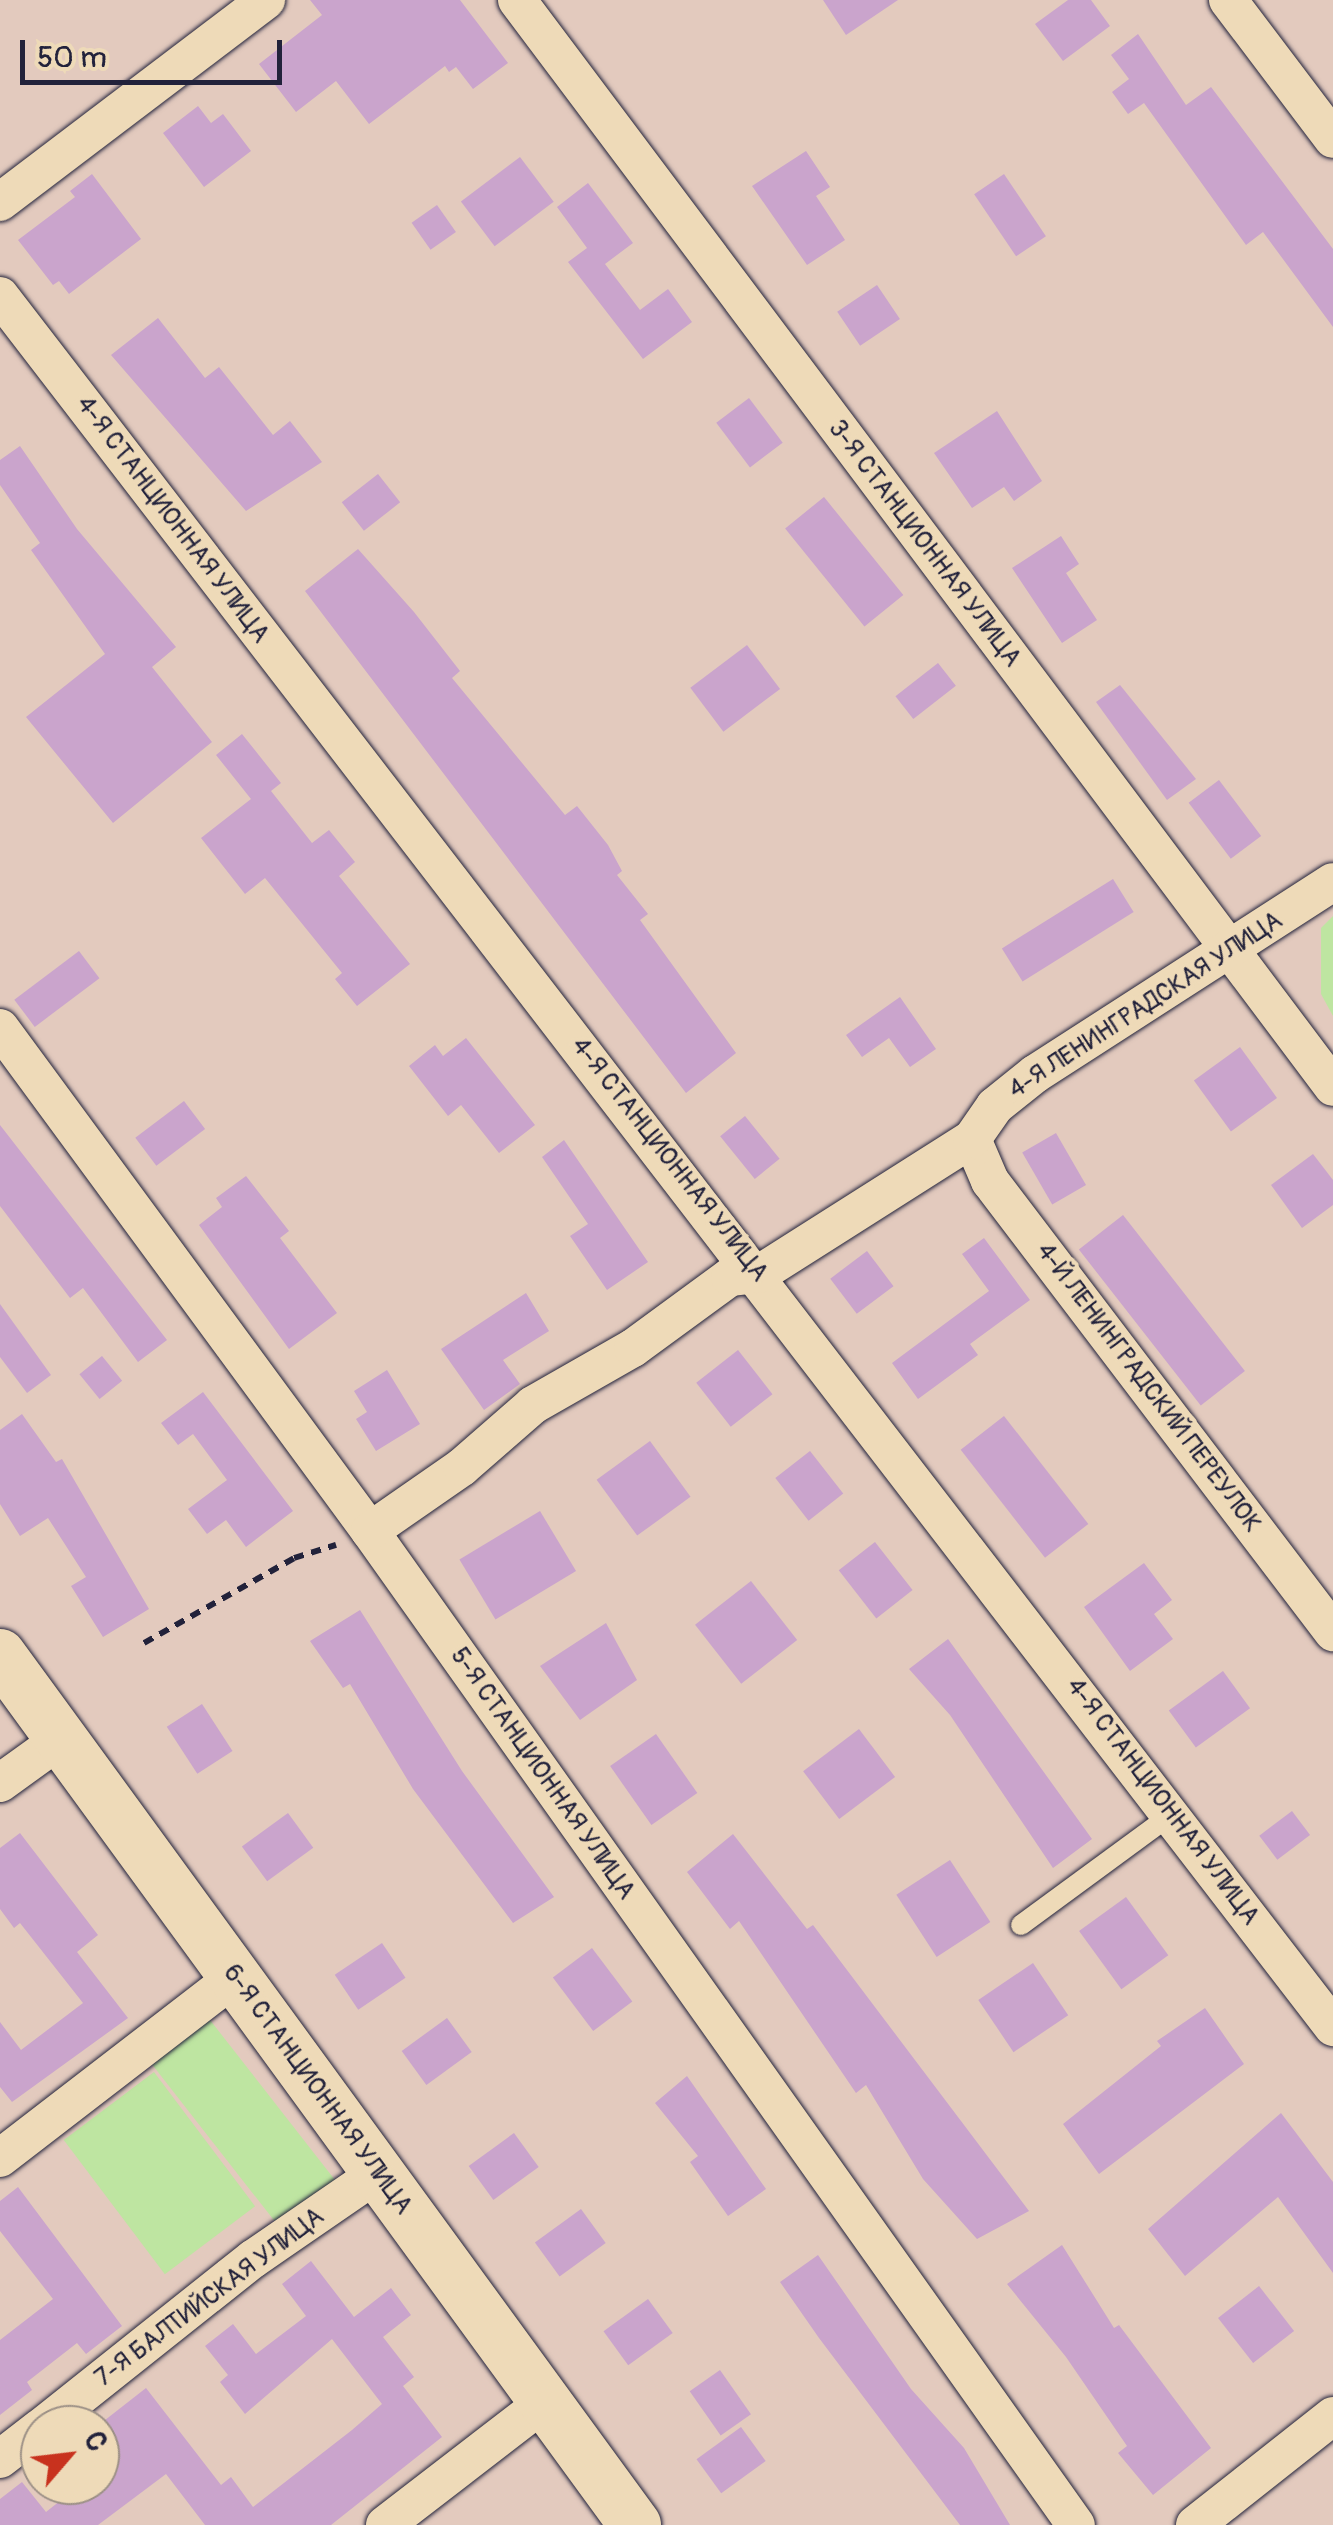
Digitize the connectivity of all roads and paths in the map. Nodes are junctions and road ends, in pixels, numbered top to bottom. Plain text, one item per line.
1 (266, 0) edge
2 (517, 0) edge
3 (1228, 0) edge
4 (1333, 139) edge
5 (0, 202) edge
6 (0, 296) edge
7 (1333, 882) edge
8 (1230, 951) junction
9 (0, 1028) edge
10 (1333, 1086) edge
11 (972, 1138) junction
12 (759, 1274) junction
13 (370, 1531) junction
14 (1333, 1632) edge
15 (144, 1643) dead end
16 (0, 1656) edge
17 (61, 1739) junction
18 (0, 1783) edge
19 (1171, 1814) junction
20 (1021, 1924) dead end
21 (234, 1977) junction
22 (1333, 2027) edge
23 (0, 2158) edge
24 (378, 2173) junction
25 (545, 2402) junction
26 (70, 2405) edge
27 (1333, 2416) edge
28 (20, 2444) edge
29 (0, 2459) edge
30 (385, 2525) edge
31 (634, 2525) edge
32 (1076, 2525) edge
33 (1195, 2525) edge

1 - 5 street
2 - 8 street, 3-Я СТАНЦИОННАЯ УЛИЦА
3 - 4 street
6 - 12 street, 4-Я СТАНЦИОННАЯ УЛИЦА
7 - 8 street, 4-Я ЛЕНИНГРАДСКАЯ УЛИЦА
8 - 10 street, 3-Я СТАНЦИОННАЯ УЛИЦА
8 - 11 street, 4-Я ЛЕНИНГРАДСКАЯ УЛИЦА
9 - 13 street, 5-Я СТАНЦИОННАЯ УЛИЦА
11 - 12 street, 4-Я ЛЕНИНГРАДСКАЯ УЛИЦА
11 - 14 street, 4-Й ЛЕНИНГРАДСКИЙ ПЕРЕУЛОК
12 - 13 street, 4-Я ЛЕНИНГРАДСКАЯ УЛИЦА
12 - 19 street, 4-Я СТАНЦИОННАЯ УЛИЦА
13 - 15 path
13 - 32 street, 5-Я СТАНЦИОННАЯ УЛИЦА
16 - 17 main road, 6-Я СТАНЦИОННАЯ УЛИЦА
17 - 18 street
17 - 21 main road, 6-Я СТАНЦИОННАЯ УЛИЦА
19 - 20 lane
19 - 22 street, 4-Я СТАНЦИОННАЯ УЛИЦА
21 - 23 street
21 - 24 main road, 6-Я СТАНЦИОННАЯ УЛИЦА
24 - 25 main road, 6-Я СТАНЦИОННАЯ УЛИЦА
24 - 26 street, 7-Я БАЛТИЙСКАЯ УЛИЦА
25 - 30 street
25 - 31 main road, 6-Я СТАНЦИОННАЯ УЛИЦА
27 - 33 street
28 - 29 street, 7-Я БАЛТИЙСКАЯ УЛИЦА

